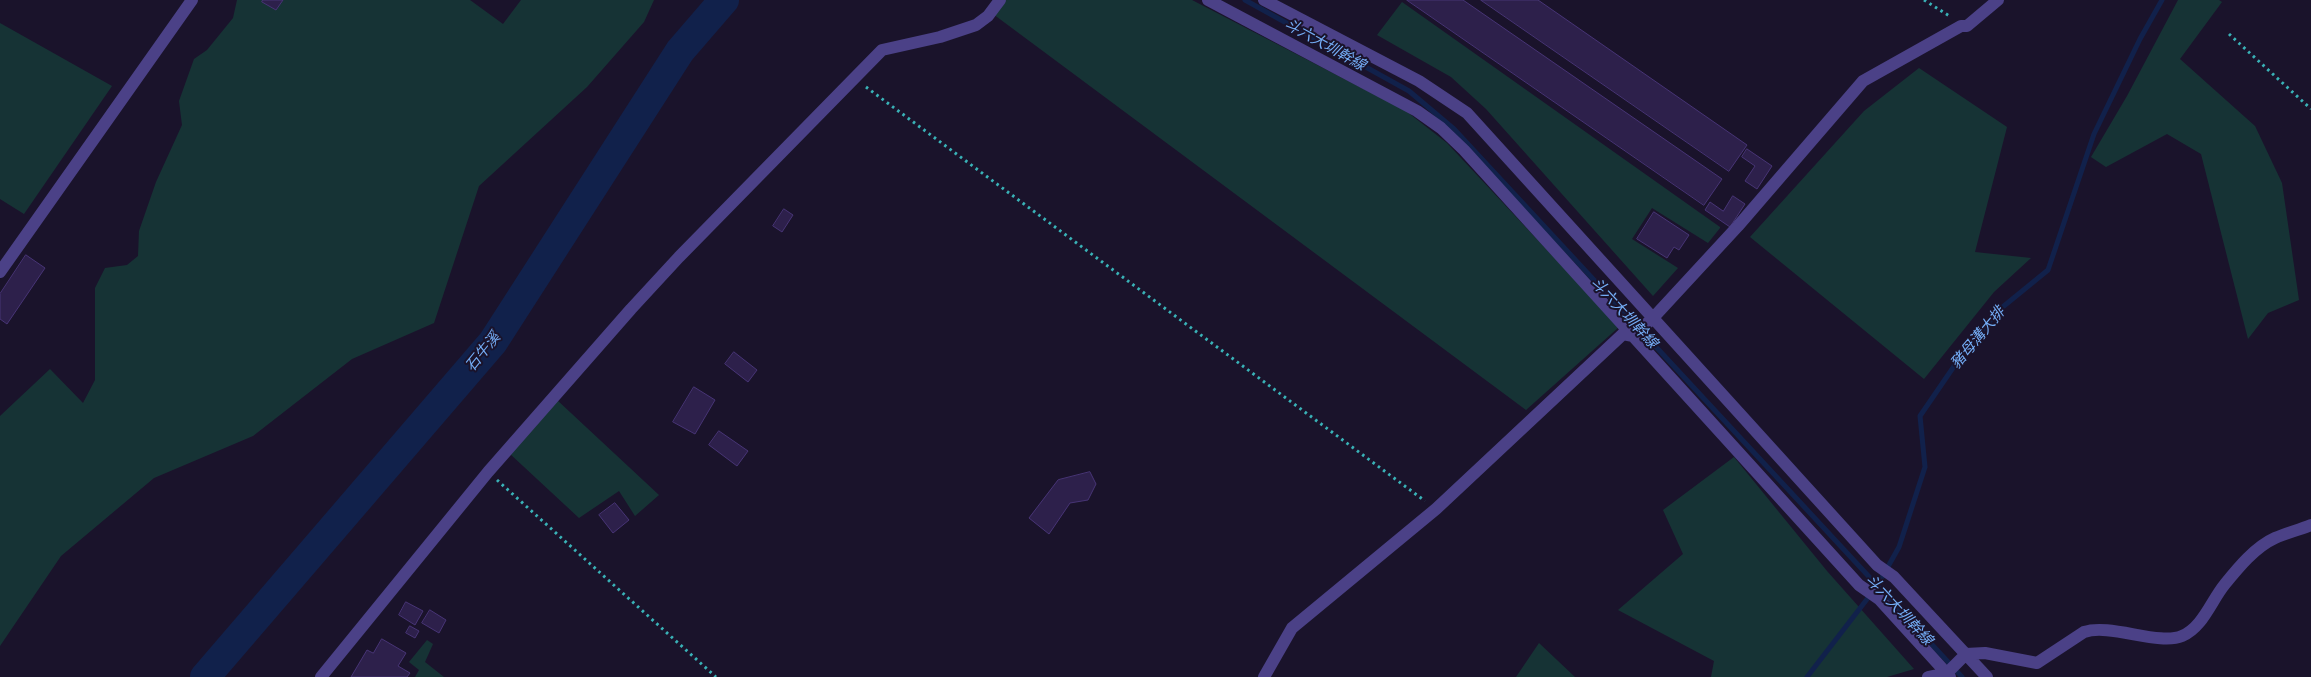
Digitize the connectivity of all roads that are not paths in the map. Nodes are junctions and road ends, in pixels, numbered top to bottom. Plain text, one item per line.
1 (192, 0) edge
2 (1000, 0) edge
3 (1208, 0) edge
4 (1264, 0) edge
5 (1998, 0) edge
6 (0, 272) edge
7 (1653, 318) junction
8 (1633, 336) junction
9 (2311, 525) edge
10 (1966, 654) junction
11 (1948, 675) edge
12 (320, 677) edge
13 (1264, 677) edge
14 (1928, 677) edge
15 (1987, 677) edge

1 - 6 street
2 - 12 street
3 - 8 street
4 - 7 street
5 - 7 street
7 - 8 street
7 - 10 street
8 - 11 street
8 - 13 street
9 - 10 street
10 - 11 street
10 - 15 street
11 - 14 street

